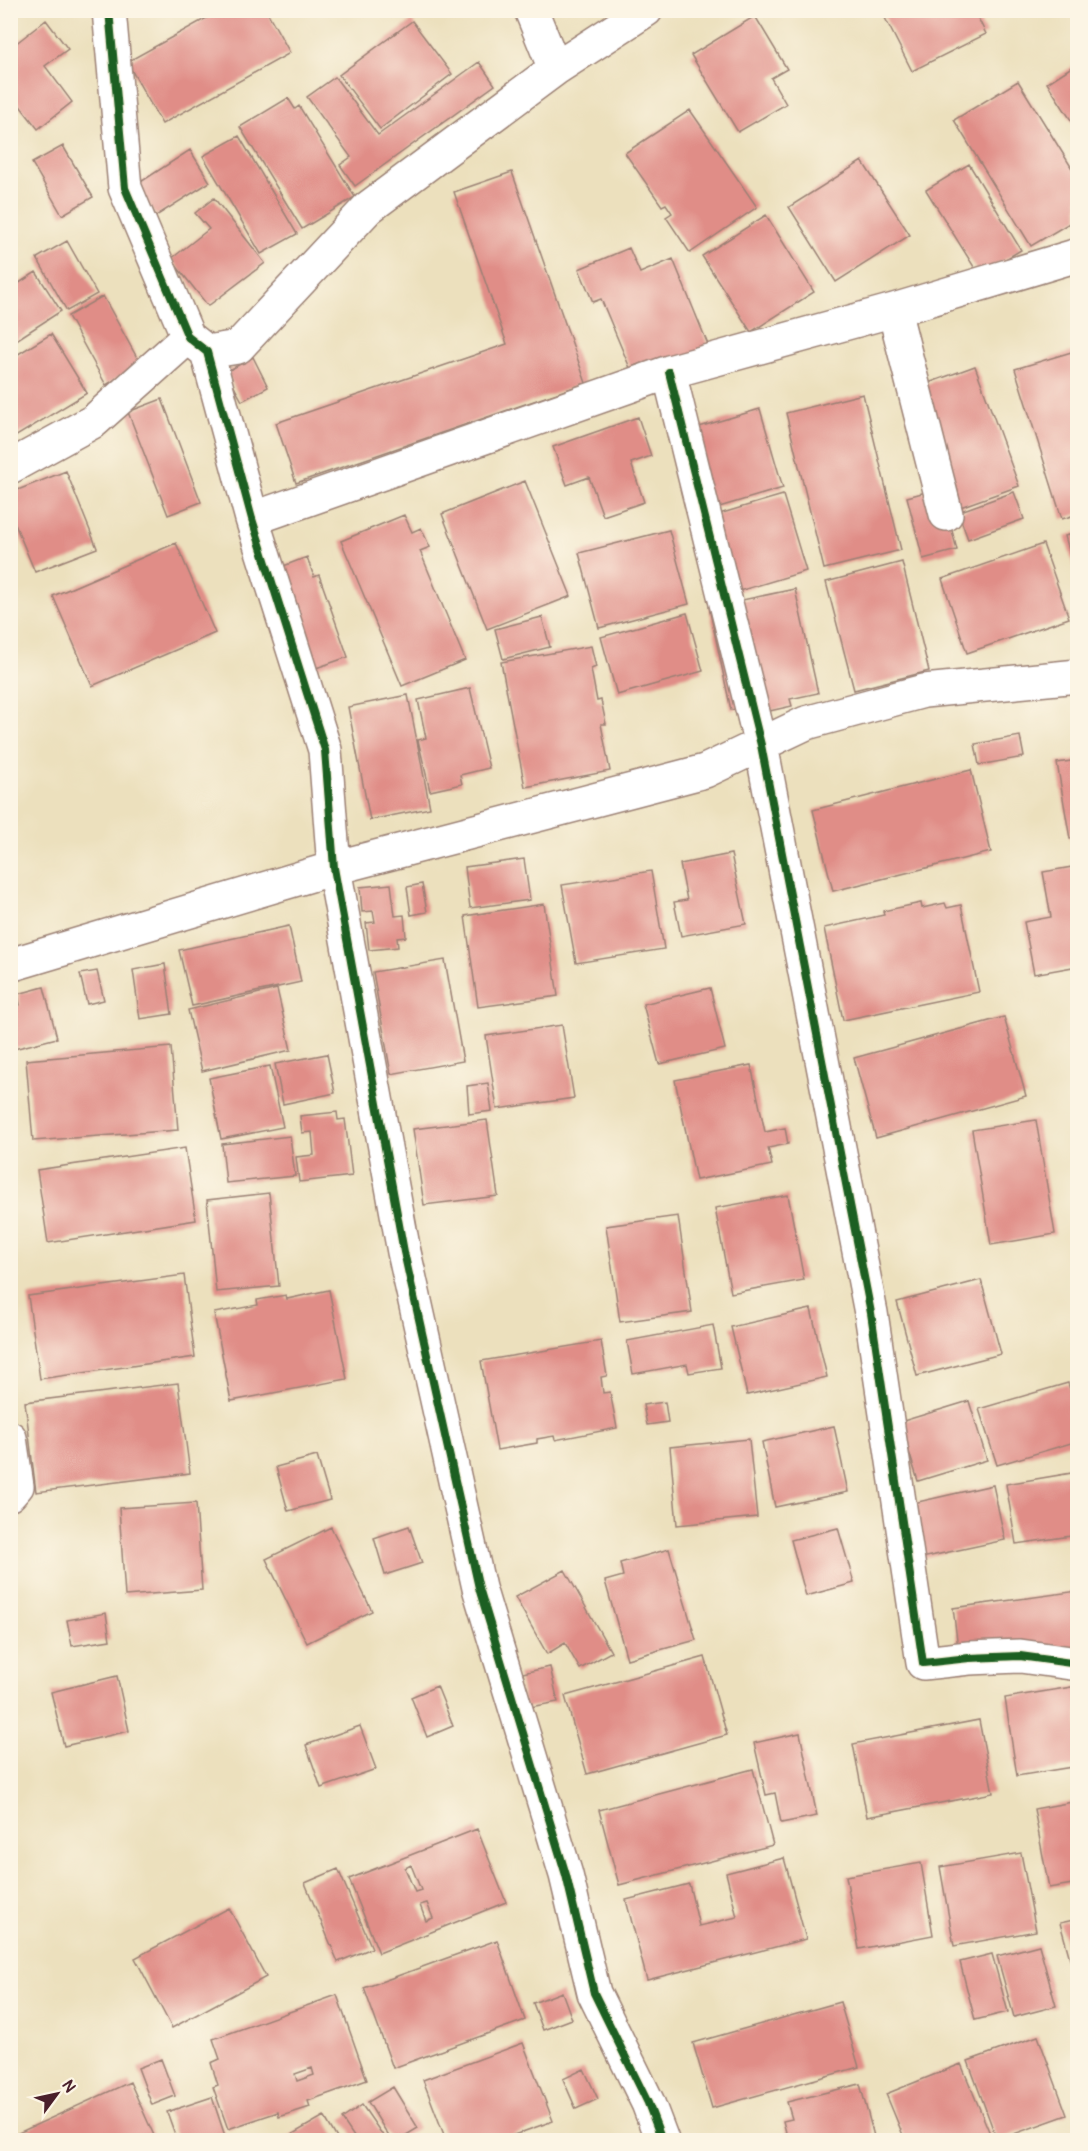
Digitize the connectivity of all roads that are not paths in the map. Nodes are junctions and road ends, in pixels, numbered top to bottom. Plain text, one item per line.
1 (109, 10) edge
2 (531, 10) edge
3 (646, 10) edge
4 (555, 69) junction
5 (1077, 255) edge
6 (894, 310) junction
7 (197, 344) junction
8 (669, 372) junction
9 (10, 467) edge
10 (946, 514) dead end
11 (252, 519) junction
12 (1077, 676) edge
13 (761, 745) junction
14 (334, 868) junction
15 (10, 965) edge
16 (10, 1438) edge
17 (10, 1494) edge
18 (1077, 1664) edge
19 (662, 2140) edge

1 - 7 street
2 - 4 street
3 - 4 street
4 - 7 street
5 - 6 street
6 - 8 street
6 - 10 street
7 - 9 street
7 - 11 street
8 - 11 street
8 - 13 street
11 - 14 street
12 - 13 street
13 - 14 street
13 - 18 street
14 - 15 street
14 - 19 street
16 - 17 street

